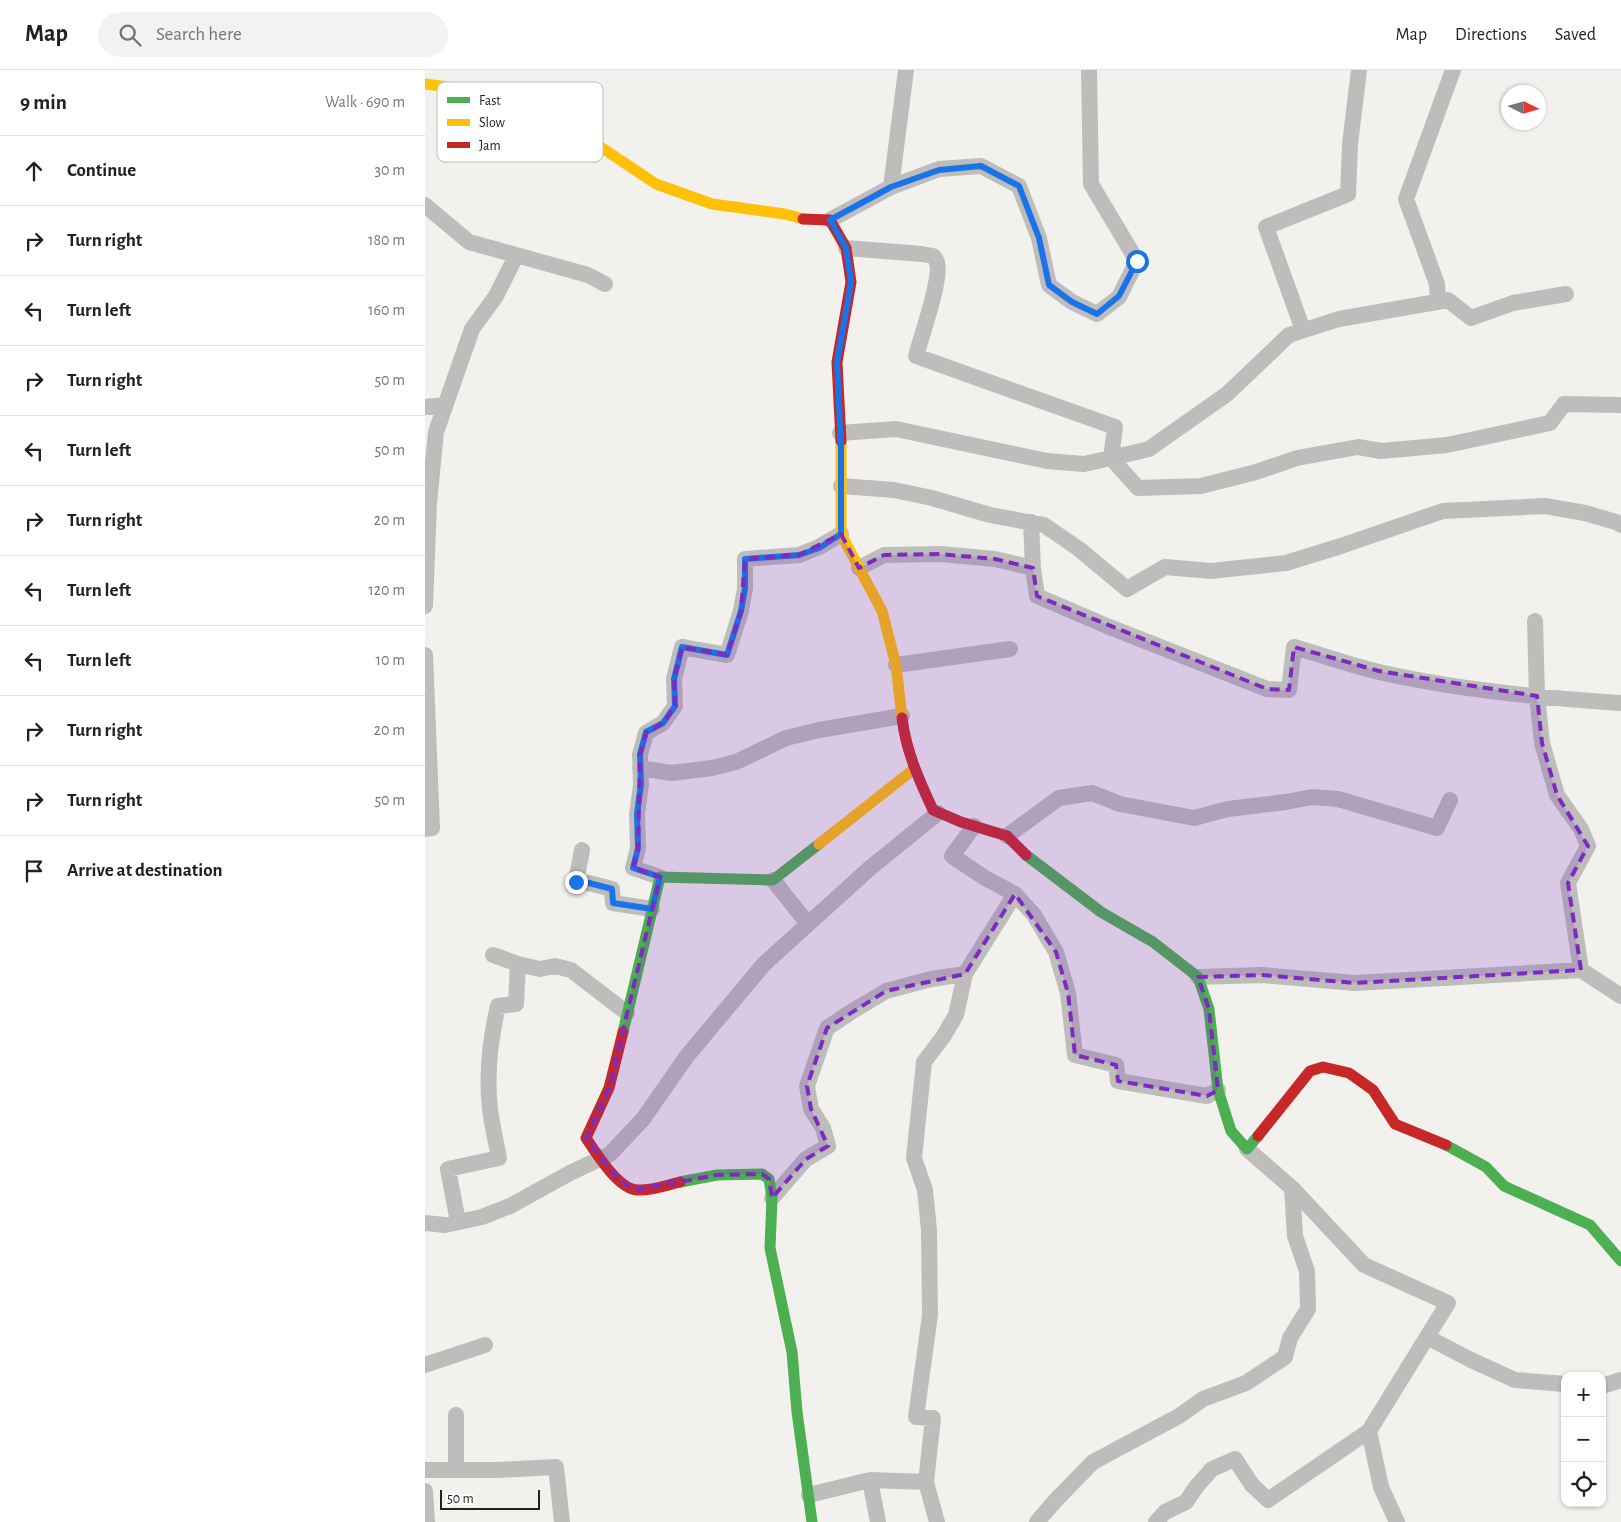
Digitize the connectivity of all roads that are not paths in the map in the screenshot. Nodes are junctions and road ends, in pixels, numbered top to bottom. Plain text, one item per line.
1 (906, 70) edge
2 (1089, 70) edge
3 (1359, 70) edge
4 (1453, 70) edge
5 (603, 149) edge
6 (891, 187) junction
7 (425, 205) edge
8 (830, 220) junction
9 (846, 248) junction
10 (516, 256) junction
11 (605, 284) dead end
12 (1566, 294) dead end
13 (1438, 302) junction
14 (1303, 330) junction
15 (445, 405) junction
16 (1621, 405) edge
17 (425, 407) edge
18 (841, 433) junction
19 (1111, 458) junction
20 (841, 486) junction
21 (1031, 522) junction
22 (1621, 525) edge
23 (841, 534) junction
24 (859, 568) junction
25 (1033, 568) junction
26 (425, 606) edge
27 (1535, 621) dead end
28 (1010, 649) dead end
29 (425, 655) edge
30 (897, 665) junction
31 (1537, 696) junction
32 (1621, 703) edge
33 (902, 716) junction
34 (427, 751) edge
35 (640, 768) junction
36 (914, 769) junction
37 (1451, 800) dead end
38 (938, 812) junction
39 (974, 826) junction
40 (425, 830) edge
41 (1007, 836) junction
42 (581, 850) dead end
43 (660, 877) junction
44 (773, 880) junction
45 (1015, 894) junction
46 (652, 909) junction
47 (808, 924) junction
48 (493, 955) dead end
49 (518, 964) junction
50 (1581, 970) junction
51 (965, 974) junction
52 (1198, 977) junction
53 (1621, 996) edge
54 (627, 1013) junction
55 (1218, 1090) junction
56 (1247, 1149) junction
57 (600, 1159) junction
58 (1292, 1188) junction
59 (772, 1198) junction
60 (425, 1222) edge
61 (458, 1222) junction
62 (1621, 1260) edge
63 (1427, 1337) junction
64 (485, 1345) dead end
65 (425, 1365) edge
66 (1621, 1380) edge
67 (1561, 1384) edge
68 (1606, 1385) edge
69 (456, 1414) dead end
70 (1369, 1430) junction
71 (425, 1470) edge
72 (456, 1470) junction
73 (870, 1480) junction
74 (926, 1482) junction
75 (425, 1491) edge
76 (809, 1495) junction
77 (427, 1522) edge
78 (562, 1522) edge
79 (812, 1522) edge
80 (878, 1522) edge
81 (937, 1522) edge
82 (1037, 1522) edge
83 (1156, 1522) edge
84 (1397, 1522) edge

1 - 6 street
2 - 6 street
3 - 14 street
4 - 13 street
5 - 8 street
6 - 8 street
7 - 10 street
8 - 9 street
9 - 18 street
9 - 19 street
10 - 11 street
10 - 15 street
12 - 13 street
13 - 14 street
14 - 19 street
15 - 17 street
15 - 26 street
16 - 19 street
18 - 19 street
18 - 20 street
20 - 21 street
20 - 23 street
21 - 22 street
21 - 25 street
23 - 24 street
23 - 35 street
24 - 25 street
24 - 30 street
25 - 31 street
27 - 31 street
28 - 30 street
29 - 34 street
30 - 33 street
31 - 32 street
31 - 50 street
33 - 35 street
33 - 36 street
34 - 40 street
35 - 43 street
36 - 38 street
36 - 44 street
37 - 41 street
38 - 39 street
38 - 47 street
39 - 41 street
39 - 45 street
41 - 52 street
42 - 46 street
43 - 44 street
43 - 46 street
44 - 47 street
45 - 51 street
45 - 55 street
46 - 54 street
47 - 57 street
48 - 49 street
49 - 54 street
49 - 61 street
50 - 52 street
50 - 53 street
51 - 59 street
51 - 74 street
52 - 55 street
54 - 57 street
55 - 56 street
56 - 58 street
56 - 62 street
57 - 59 street
57 - 61 street
58 - 63 street
58 - 82 street
59 - 76 street
60 - 61 street
63 - 67 street
63 - 70 street
64 - 65 street
66 - 68 street
69 - 72 street
70 - 83 street
70 - 84 street
71 - 72 street
72 - 78 street
73 - 74 street
73 - 76 street
73 - 80 street
74 - 81 street
75 - 77 street
76 - 79 street

